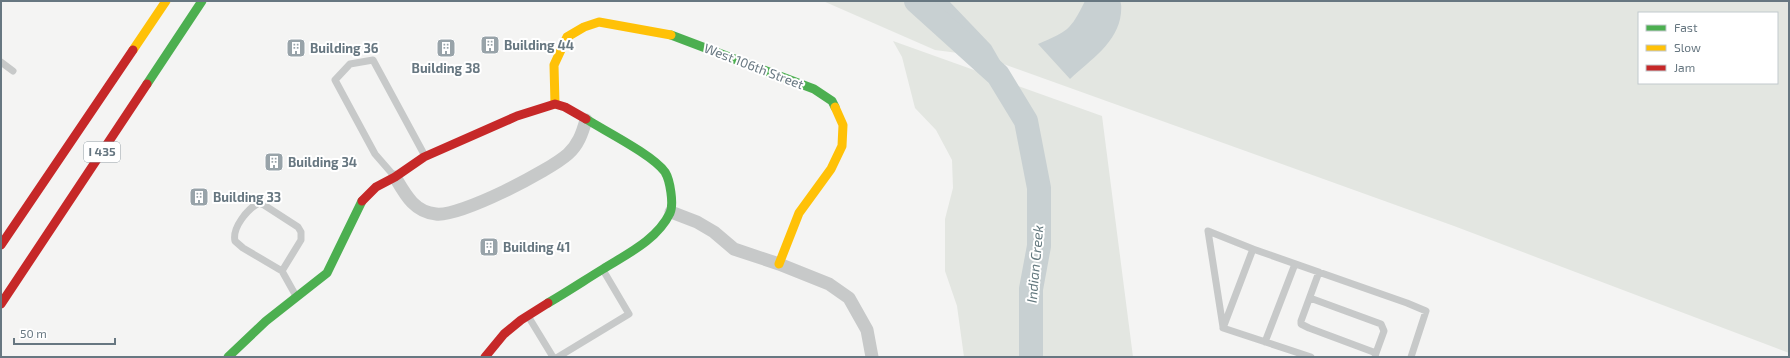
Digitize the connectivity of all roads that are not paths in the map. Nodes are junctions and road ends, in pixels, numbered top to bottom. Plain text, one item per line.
1 (166, 1) edge
2 (202, 1) edge
3 (1, 62) edge
4 (13, 71) dead end
5 (555, 104) junction
6 (586, 120) junction
7 (425, 156) junction
8 (395, 177) junction
9 (671, 212) junction
10 (1, 245) edge
11 (1253, 249) junction
12 (779, 264) junction
13 (1295, 264) junction
14 (603, 270) junction
15 (282, 271) junction
16 (1319, 272) junction
17 (297, 298) junction
18 (1310, 298) junction
19 (1, 304) edge
20 (528, 316) junction
21 (1223, 328) junction
22 (1265, 342) junction
23 (237, 354) edge
24 (1376, 355) edge
25 (485, 357) edge
26 (554, 357) edge
27 (558, 357) edge
28 (872, 357) edge
29 (1311, 357) edge
30 (1411, 357) edge

1 - 10 main road, I 435
2 - 19 main road, I 435
3 - 4 lane
5 - 6 main road
5 - 7 main road
5 - 12 main road, West 106th Street
6 - 8 street
6 - 9 main road
7 - 8 main road
7 - 8 lane
8 - 17 main road
9 - 12 street
9 - 14 main road
11 - 13 lane
11 - 21 lane
11 - 21 lane
12 - 28 street
13 - 16 lane
13 - 22 lane
14 - 20 main road
14 - 27 lane
15 - 15 lane
15 - 17 lane
16 - 18 lane
16 - 30 lane
17 - 23 main road
18 - 24 lane
18 - 24 lane
20 - 25 main road
20 - 26 lane
21 - 22 lane
22 - 29 lane

